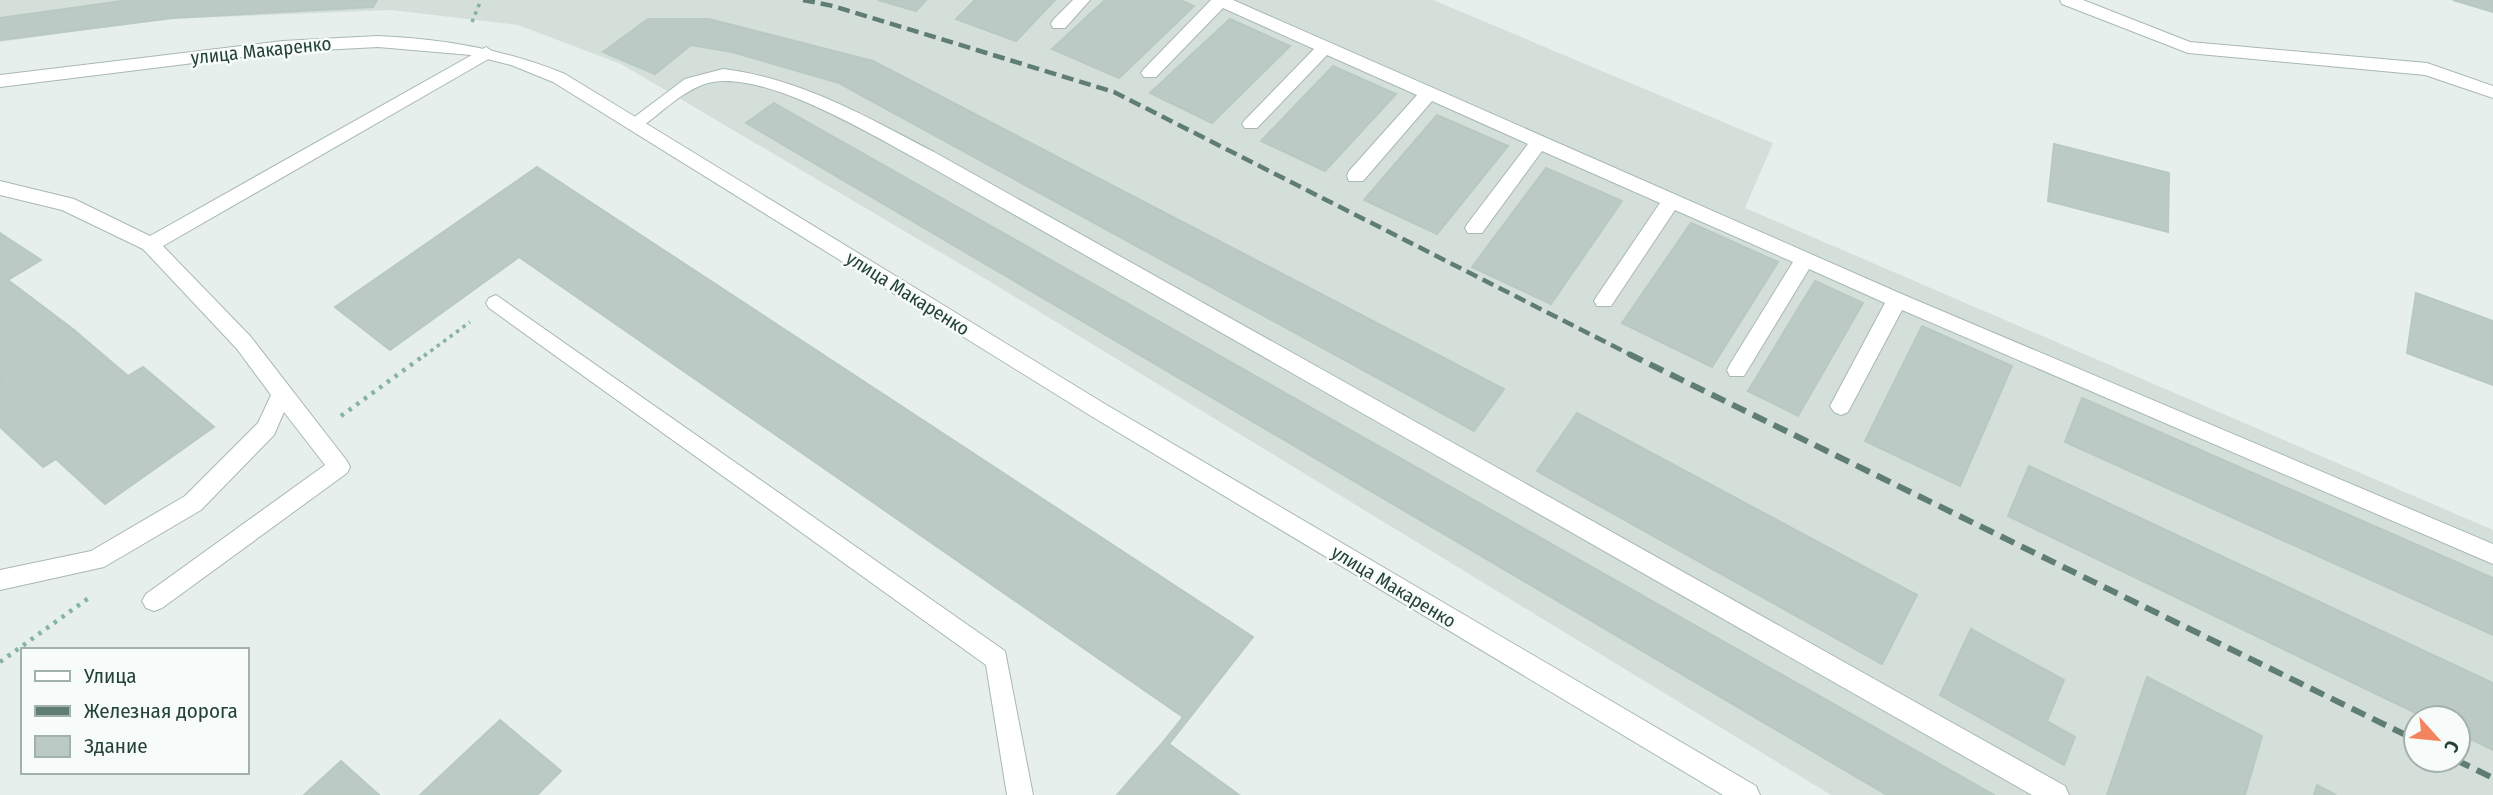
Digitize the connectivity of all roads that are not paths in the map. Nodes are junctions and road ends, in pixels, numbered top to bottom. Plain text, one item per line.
1 (1082, 0) edge
2 (2068, 0) edge
3 (1220, 1) edge
4 (1059, 24) dead end
5 (1325, 47) junction
6 (486, 54) junction
7 (1150, 73) dead end
8 (0, 81) edge
9 (2493, 92) edge
10 (1429, 93) junction
11 (634, 124) junction
12 (1251, 124) dead end
13 (1539, 142) junction
14 (1356, 176) dead end
15 (0, 188) edge
16 (1671, 201) junction
17 (1475, 228) dead end
18 (150, 244) junction
19 (1805, 260) junction
20 (1897, 300) junction
21 (1604, 301) dead end
22 (496, 303) dead end
23 (1737, 370) dead end
24 (282, 394) junction
25 (1841, 406) dead end
26 (2493, 554) edge
27 (0, 580) edge
28 (155, 601) dead end
29 (1020, 795) edge
30 (1747, 795) edge
31 (2056, 795) edge

1 - 4 street
2 - 9 street
3 - 5 street
3 - 7 street
5 - 10 street
5 - 12 street
6 - 8 street, улица Макаренко
6 - 11 street, улица Макаренко
6 - 18 street
10 - 13 street
10 - 14 street
11 - 30 street, улица Макаренко
11 - 31 street
13 - 16 street
13 - 17 street
15 - 18 street
16 - 19 street
16 - 21 street
18 - 24 street
19 - 20 street
19 - 23 street
20 - 25 street
20 - 26 street
22 - 29 street
24 - 27 street
24 - 28 street

